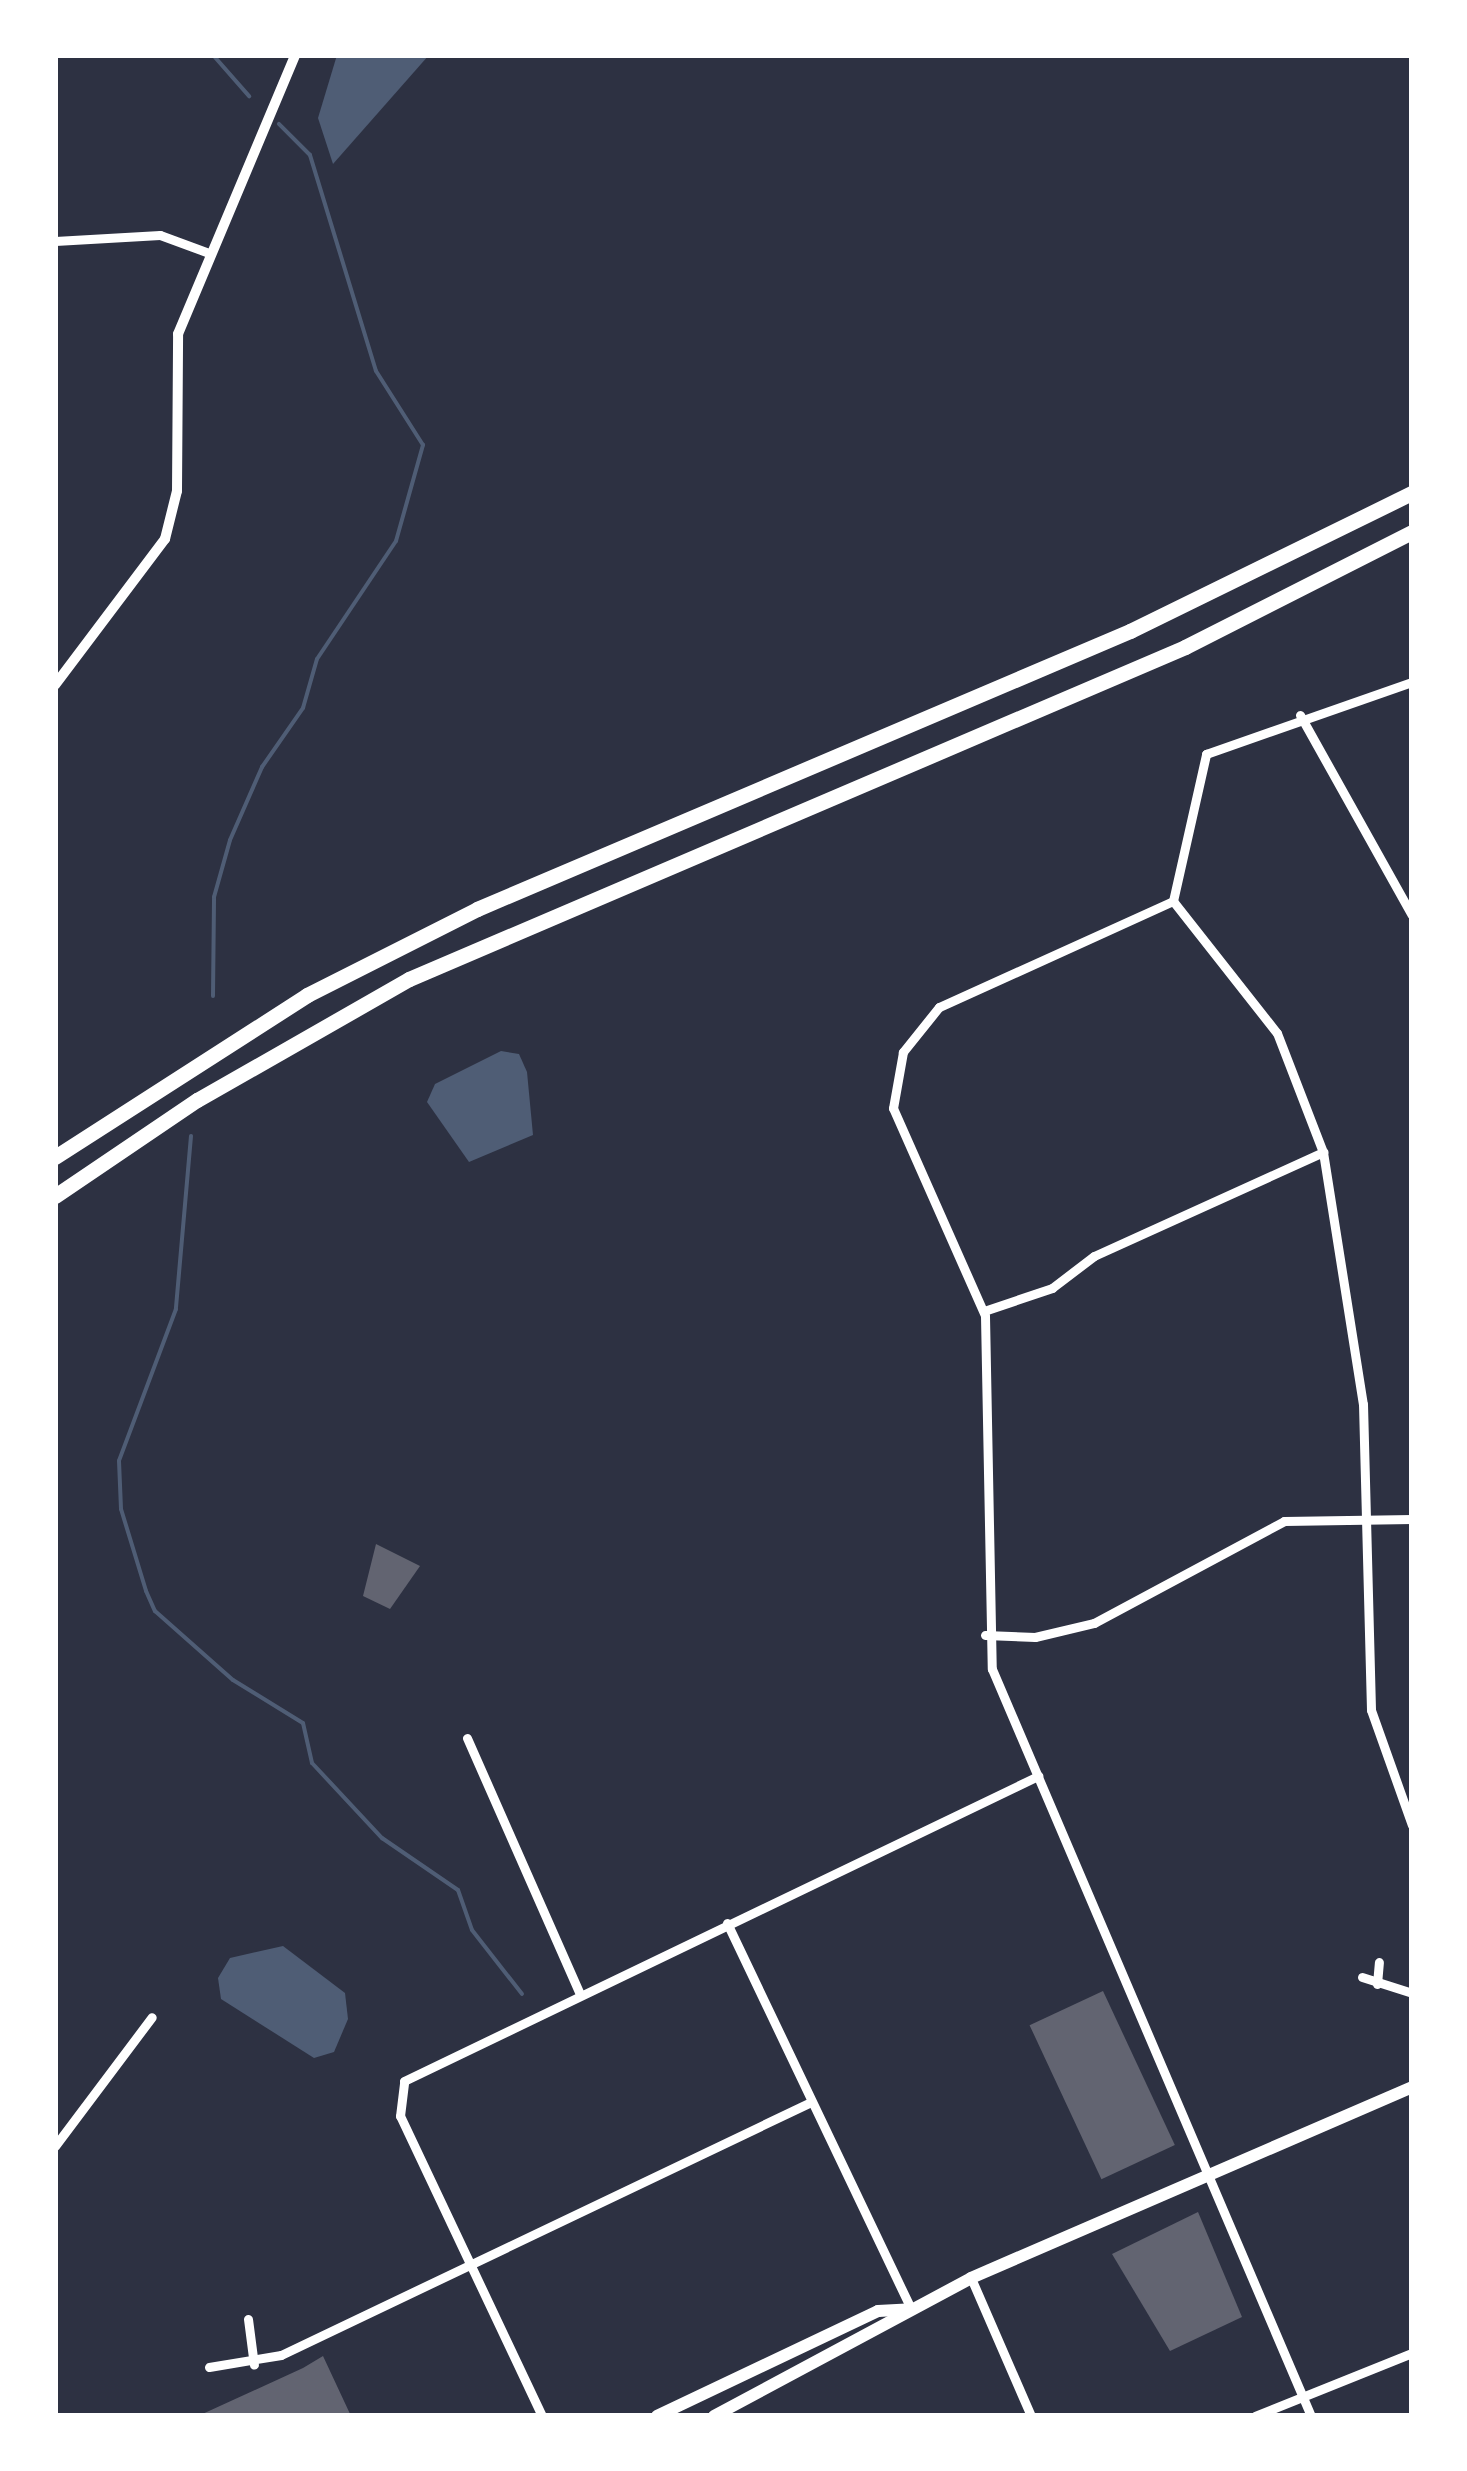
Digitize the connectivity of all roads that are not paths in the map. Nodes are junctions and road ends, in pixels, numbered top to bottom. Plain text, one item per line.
1 (295, 55) edge
2 (55, 241) edge
3 (209, 253) junction
4 (1412, 492) edge
5 (1412, 532) edge
6 (1412, 682) edge
7 (55, 685) edge
8 (1300, 715) junction
9 (1173, 901) junction
10 (1412, 915) edge
11 (1323, 1152) junction
12 (55, 1157) edge
13 (55, 1196) edge
14 (984, 1311) junction
15 (1367, 1519) junction
16 (1412, 1520) edge
17 (985, 1635) junction
18 (467, 1738) dead end
19 (1038, 1776) junction
20 (1412, 1825) edge
21 (727, 1923) junction
22 (1379, 1962) dead end
23 (1362, 1977) dead end
24 (1377, 1984) junction
25 (579, 1992) junction
26 (1412, 1993) edge
27 (152, 2017) dead end
28 (1412, 2086) edge
29 (810, 2102) junction
30 (55, 2146) edge
31 (1207, 2172) junction
32 (470, 2263) junction
33 (971, 2278) junction
34 (910, 2309) junction
35 (248, 2319) dead end
36 (1412, 2353) edge
37 (254, 2365) junction
38 (210, 2367) dead end
39 (1302, 2395) junction
40 (542, 2416) edge
41 (657, 2416) edge
42 (714, 2416) edge
43 (1031, 2416) edge
44 (1255, 2416) edge
45 (1311, 2416) edge

1 - 3 street
2 - 3 street
3 - 7 street
4 - 12 highway
5 - 13 highway
6 - 8 street
8 - 9 street
8 - 10 street
9 - 11 street
9 - 14 street
11 - 14 street
11 - 15 street
14 - 17 street
15 - 16 street
15 - 17 street
15 - 20 street
17 - 19 street
18 - 25 street
19 - 21 street
19 - 31 street
21 - 25 street
21 - 29 street
22 - 24 street
23 - 24 street
24 - 26 street
25 - 32 street
27 - 30 street
28 - 31 main road
29 - 32 street
29 - 34 street
31 - 33 main road
31 - 39 street
32 - 37 street
32 - 40 street
33 - 34 main road
33 - 43 street
34 - 41 main road
34 - 42 main road
35 - 37 street
36 - 39 street
37 - 38 street
39 - 44 street
39 - 45 street

